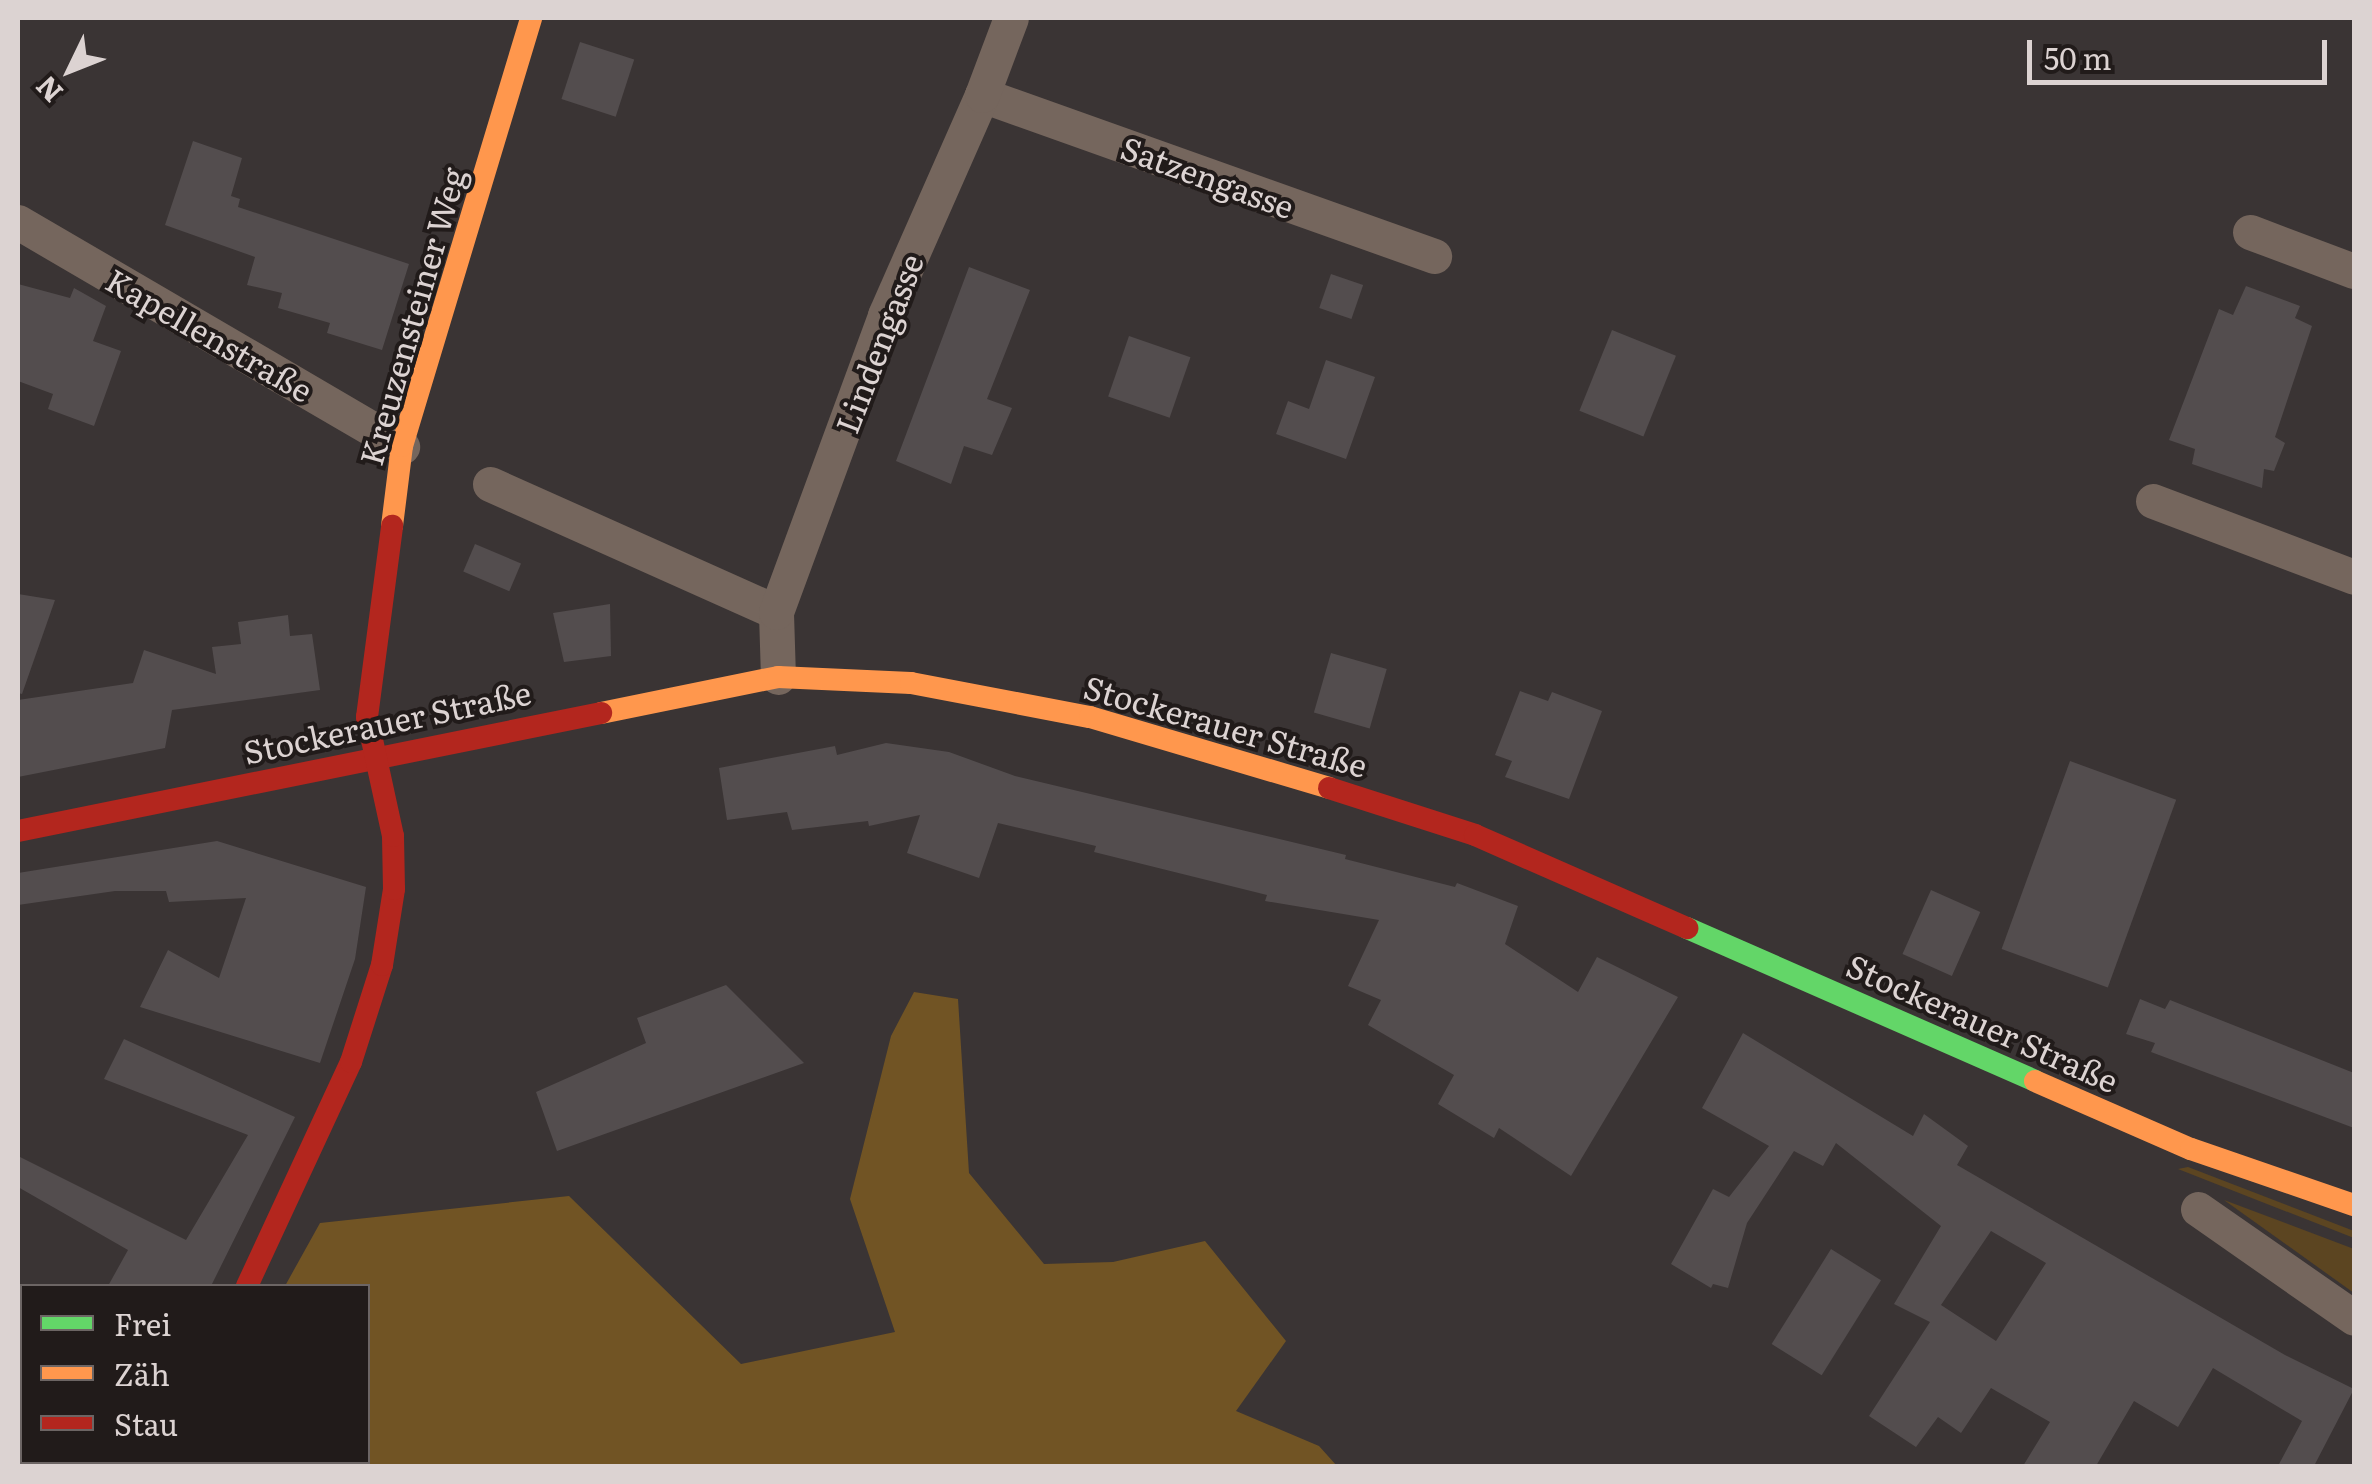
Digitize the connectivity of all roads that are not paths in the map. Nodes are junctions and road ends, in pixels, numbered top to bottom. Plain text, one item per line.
1 (531, 18) edge
2 (1011, 18) edge
3 (982, 96) junction
4 (18, 222) edge
5 (2250, 232) dead end
6 (1434, 256) dead end
7 (2354, 272) edge
8 (402, 446) junction
9 (490, 484) dead end
10 (2153, 501) dead end
11 (2354, 577) edge
12 (776, 612) junction
13 (778, 677) junction
14 (376, 756) junction
15 (18, 831) edge
16 (2354, 1204) edge
17 (2198, 1208) dead end
18 (248, 1284) edge
19 (2354, 1318) edge

1 - 8 street, Kreuzensteiner Weg
2 - 3 street, Lindengasse
3 - 6 street, Satzengasse
3 - 12 street, Lindengasse
4 - 8 street, Kapellenstraße
5 - 7 street
8 - 14 street, Kreuzensteiner Weg
9 - 12 street
10 - 11 street
12 - 13 street, Lindengasse
13 - 14 street, Stockerauer Straße
13 - 16 street, Stockerauer Straße
14 - 15 street, Stockerauer Straße
14 - 18 street, Kreuzensteiner Weg
17 - 19 street

